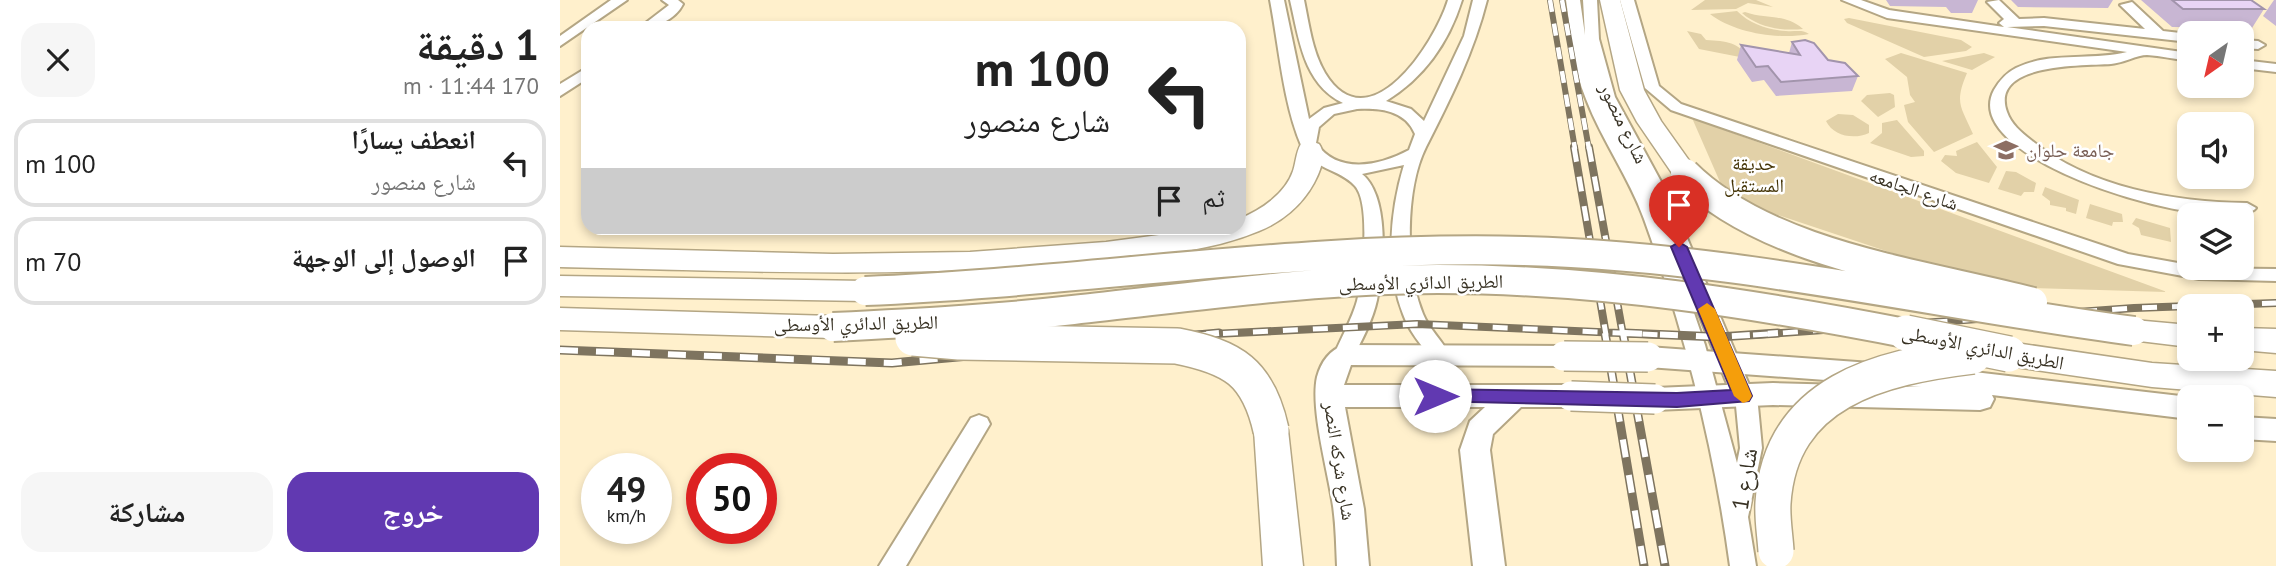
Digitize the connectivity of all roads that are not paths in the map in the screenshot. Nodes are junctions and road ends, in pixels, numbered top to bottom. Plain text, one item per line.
1 (620, 0) edge
2 (669, 0) edge
3 (1277, 0) edge
4 (1297, 0) edge
5 (1455, 0) edge
6 (1480, 0) edge
7 (1573, 0) edge
8 (1590, 0) edge
9 (1610, 0) edge
10 (1627, 0) edge
11 (1849, 0) edge
12 (1994, 2) dead end
13 (2127, 5) dead end
14 (590, 21) edge
15 (656, 21) edge
16 (581, 27) edge
17 (2019, 28) junction
18 (2158, 34) junction
19 (2177, 36) edge
20 (560, 42) edge
21 (2254, 45) edge
22 (2258, 45) dead end
23 (2141, 50) junction
24 (2177, 55) edge
25 (2037, 64) junction
26 (2254, 65) edge
27 (2276, 68) edge
28 (581, 76) edge
29 (560, 91) edge
30 (1364, 104) junction
31 (1309, 143) junction
32 (1419, 146) junction
33 (1342, 167) junction
34 (2187, 203) edge
35 (1246, 224) edge
36 (1213, 235) edge
37 (560, 257) edge
38 (2276, 275) edge
39 (560, 286) edge
40 (560, 319) edge
41 (833, 327) junction
42 (2134, 331) junction
43 (2177, 335) edge
44 (2254, 340) edge
45 (2276, 341) edge
46 (1438, 354) junction
47 (2009, 354) junction
48 (1344, 355) junction
49 (1699, 362) junction
50 (1728, 363) junction
51 (2276, 383) edge
52 (1514, 396) junction
53 (1743, 396) junction
54 (1329, 397) junction
55 (1711, 399) junction
56 (2177, 407) edge
57 (2254, 414) edge
58 (2276, 416) edge
59 (2177, 422) edge
60 (979, 424) dead end
61 (2254, 429) edge
62 (2276, 430) edge
63 (1737, 522) junction
64 (1766, 561) edge
65 (892, 566) edge
66 (1283, 566) edge
67 (1353, 566) edge
68 (1489, 566) edge

1 - 14 street
2 - 15 street
3 - 31 street
4 - 30 street
5 - 30 street
6 - 32 street
7 - 49 street, شارع منصور
8 - 50 street, شارع منصور
9 - 42 highway, bridge
10 - 38 street, شارع الجامعه
11 - 17 street
12 - 17 street
13 - 18 street
16 - 20 street
17 - 18 street
17 - 23 street
17 - 25 street
18 - 19 street
21 - 22 street
23 - 24 street
23 - 25 street
25 - 34 street
26 - 27 street
28 - 29 lane
30 - 31 street
30 - 32 street
31 - 33 street
31 - 35 highway
32 - 33 street
32 - 46 street
33 - 48 street, شارع شركه النصر
36 - 37 highway
39 - 42 highway, الطريق الدائري الأوسطى, bridge
40 - 41 highway, الطريق الدائري الأوسطى
41 - 47 highway, الطريق الدائري الأوسطى, bridge
41 - 66 highway, bridge
42 - 43 highway, الطريق الدائري الأوسطى
44 - 45 highway
46 - 48 main road
46 - 49 main road, bridge
47 - 51 highway, الطريق الدائري الأوسطى
47 - 64 highway, bridge
48 - 54 main road, شارع شركه النصر
49 - 50 main road
49 - 55 street, شارع منصور
50 - 53 street, شارع منصور
50 - 56 main road
52 - 54 main road
52 - 55 main road, bridge
52 - 68 main road
53 - 55 main road
53 - 59 main road
53 - 63 street, شارع 1
54 - 67 main road, شارع شركه النصر
55 - 63 street, شارع 1
57 - 58 main road
60 - 65 street
61 - 62 main road
63 - 64 street, شارع 1

